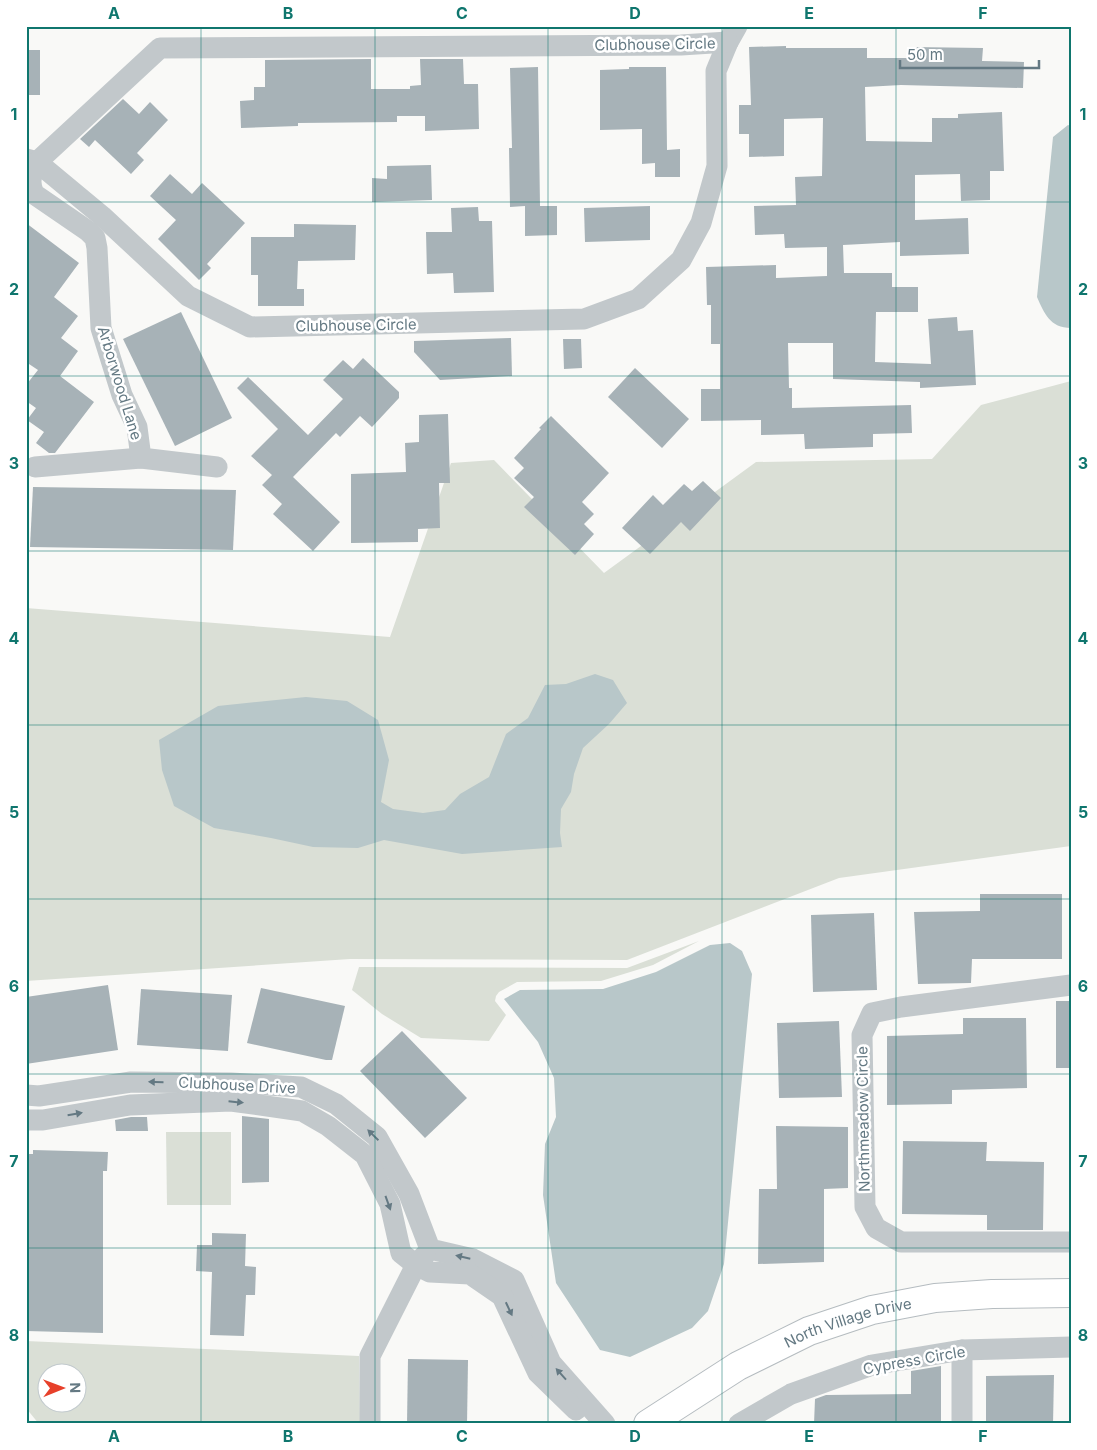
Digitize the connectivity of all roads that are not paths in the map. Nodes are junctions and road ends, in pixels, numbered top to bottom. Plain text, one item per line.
1 (732, 34) edge
2 (32, 160) edge
3 (141, 458) junction
4 (35, 467) dead end
5 (217, 467) dead end
6 (1071, 986) edge
7 (26, 1095) edge
8 (26, 1120) edge
9 (1071, 1242) edge
10 (430, 1249) junction
11 (416, 1265) junction
12 (1071, 1293) edge
13 (1071, 1347) edge
14 (962, 1350) junction
15 (370, 1424) edge
16 (593, 1424) edge
17 (605, 1424) edge
18 (648, 1424) edge
19 (739, 1424) edge
20 (962, 1424) edge

1 - 2 street, Clubhouse Circle
1 - 2 street, Clubhouse Circle
2 - 3 street, Arborwood Lane
3 - 4 street, Arborwood Lane
3 - 5 street, Arborwood Lane
6 - 9 street, Northmeadow Circle
10 -> 7 street, Clubhouse Drive
8 -> 11 street, Clubhouse Drive
10 - 11 street
17 -> 10 street
11 - 15 street
11 -> 16 street, Clubhouse Drive
12 - 18 street, North Village Drive
13 - 14 street, Cypress Circle
14 - 19 street, Cypress Circle
14 - 20 street

